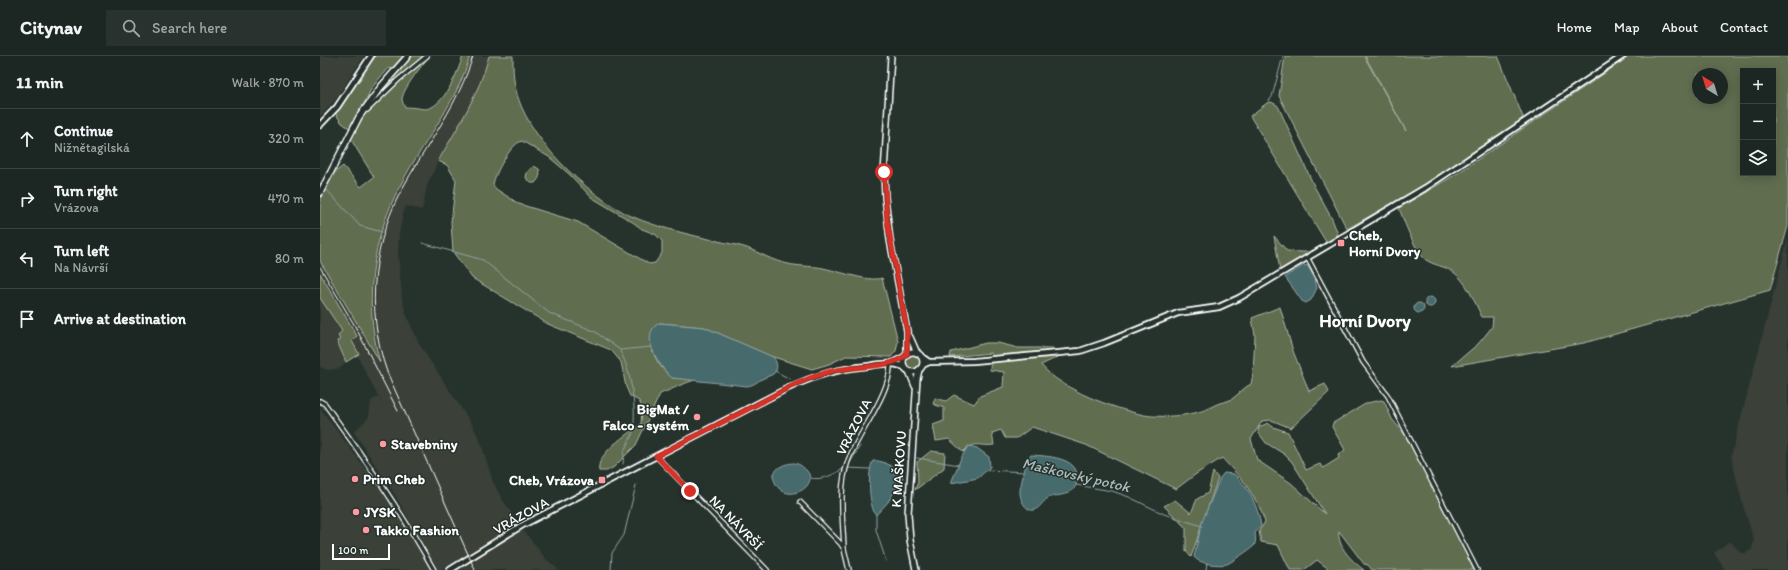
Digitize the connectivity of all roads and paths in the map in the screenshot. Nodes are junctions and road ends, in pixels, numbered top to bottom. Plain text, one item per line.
1 (370, 56) edge
2 (408, 56) edge
3 (427, 56) edge
4 (891, 56) edge
5 (1623, 56) edge
6 (359, 117) junction
7 (320, 125) edge
8 (320, 193) edge
9 (1308, 259) junction
10 (907, 331) junction
11 (917, 353) junction
12 (906, 356) junction
13 (922, 357) junction
14 (929, 362) junction
15 (890, 364) junction
16 (904, 367) junction
17 (921, 368) junction
18 (909, 371) junction
19 (916, 391) junction
20 (320, 401) edge
21 (656, 456) junction
22 (800, 502) dead end
23 (844, 549) junction
24 (434, 570) edge
25 (450, 570) edge
26 (767, 570) edge
27 (848, 570) edge
28 (916, 570) edge
29 (1477, 570) edge

1 - 7 street
2 - 6 main road
3 - 6 street
4 - 10 main road
5 - 9 street
6 - 8 main road
9 - 14 street
9 - 29 street
10 - 11 main road
10 - 12 main road
11 - 12 main road
11 - 13 main road
12 - 15 street
12 - 16 main road
13 - 14 street
13 - 17 main road
14 - 17 street
15 - 16 street, VRÁZOVA
15 - 21 street, VRÁZOVA
15 - 23 street, VRÁZOVA
16 - 18 main road
17 - 18 main road
17 - 19 main road, K MAŠKOVU
18 - 19 main road
19 - 28 main road, K MAŠKOVU
20 - 24 street
21 - 25 street, VRÁZOVA
21 - 26 street, NA NÁVRŠÍ
22 - 23 street
23 - 27 street, VRÁZOVA

